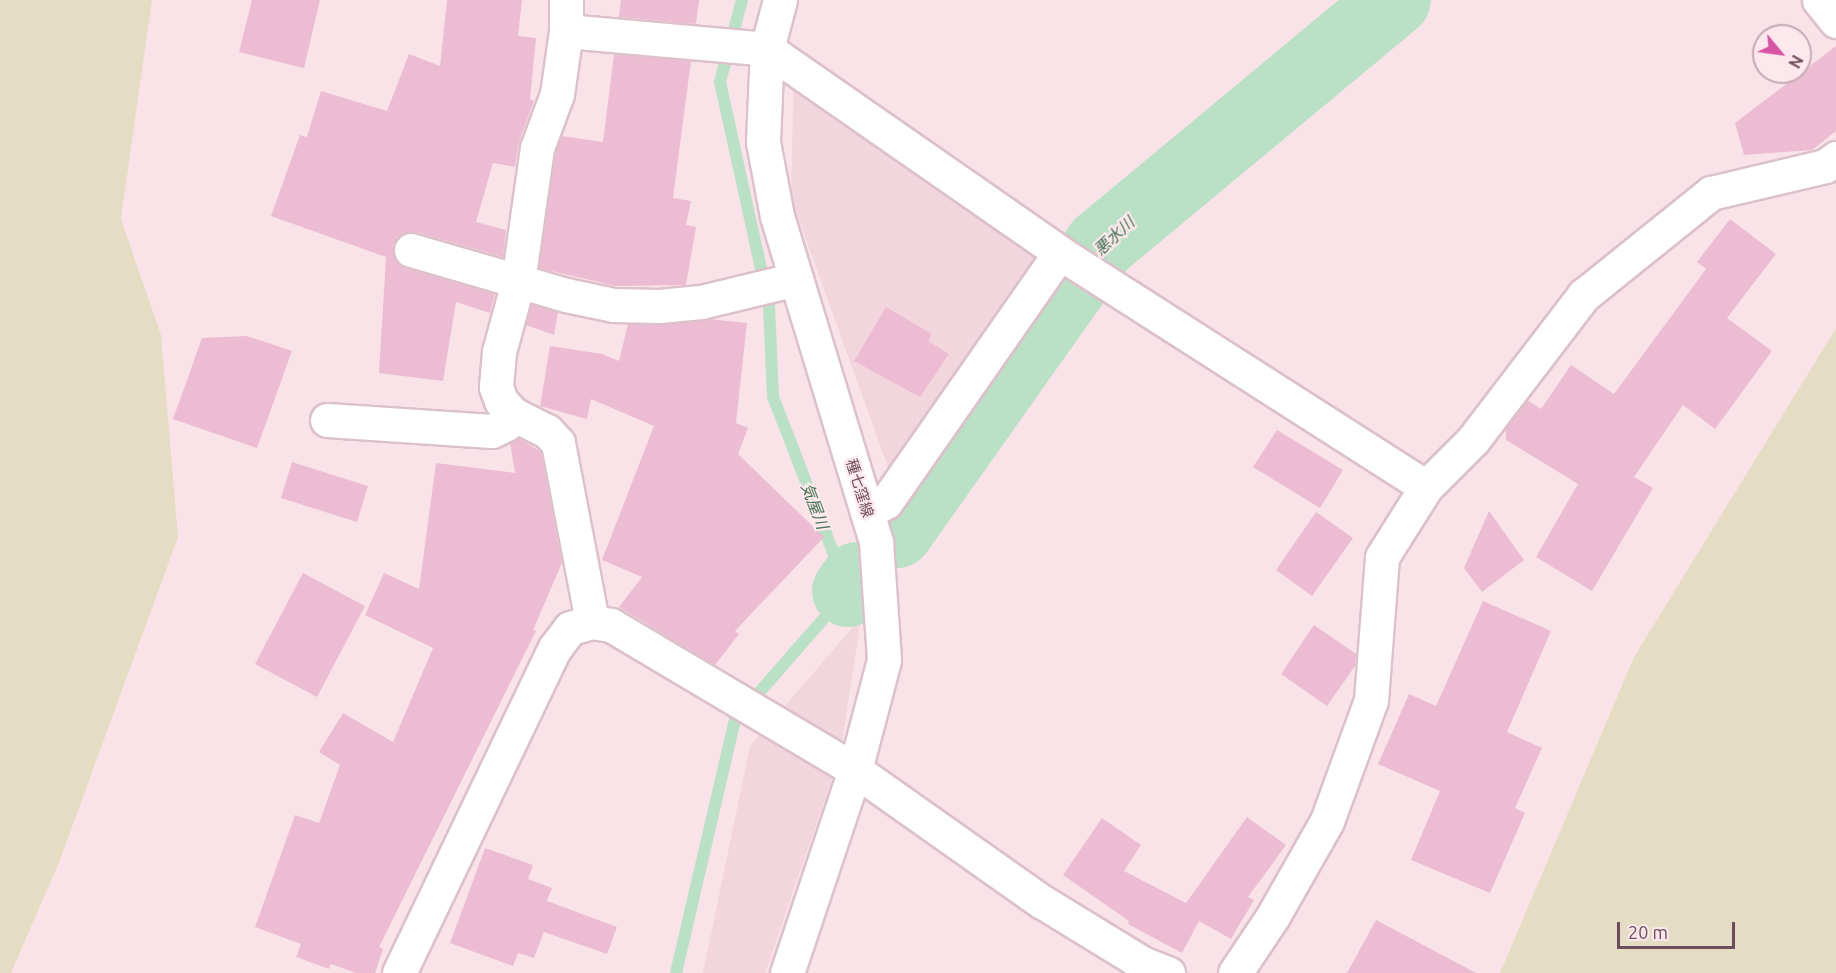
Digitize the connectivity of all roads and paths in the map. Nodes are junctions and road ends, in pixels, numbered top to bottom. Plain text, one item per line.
1 (780, 0) edge
2 (1819, 0) edge
3 (566, 16) edge
4 (1836, 21) edge
5 (753, 48) junction
6 (1836, 158) edge
7 (411, 250) dead end
8 (1077, 264) junction
9 (518, 282) junction
10 (775, 285) junction
11 (513, 414) junction
12 (327, 420) dead end
13 (1426, 487) junction
14 (867, 512) junction
15 (592, 622) junction
16 (855, 771) junction
17 (399, 973) edge
18 (787, 973) edge
19 (1168, 973) edge
20 (1235, 973) edge

1 - 5 street, 種七窪線
2 - 4 street
3 - 5 street
3 - 9 street
5 - 8 street
5 - 10 street, 種七窪線
6 - 13 street
7 - 9 street
8 - 13 street
8 - 14 street
9 - 10 street
9 - 11 street
10 - 14 street, 種七窪線
11 - 12 street
11 - 15 street
13 - 20 street
14 - 16 street, 種七窪線
15 - 16 street
15 - 17 street
16 - 18 street, 種七窪線
16 - 19 street

